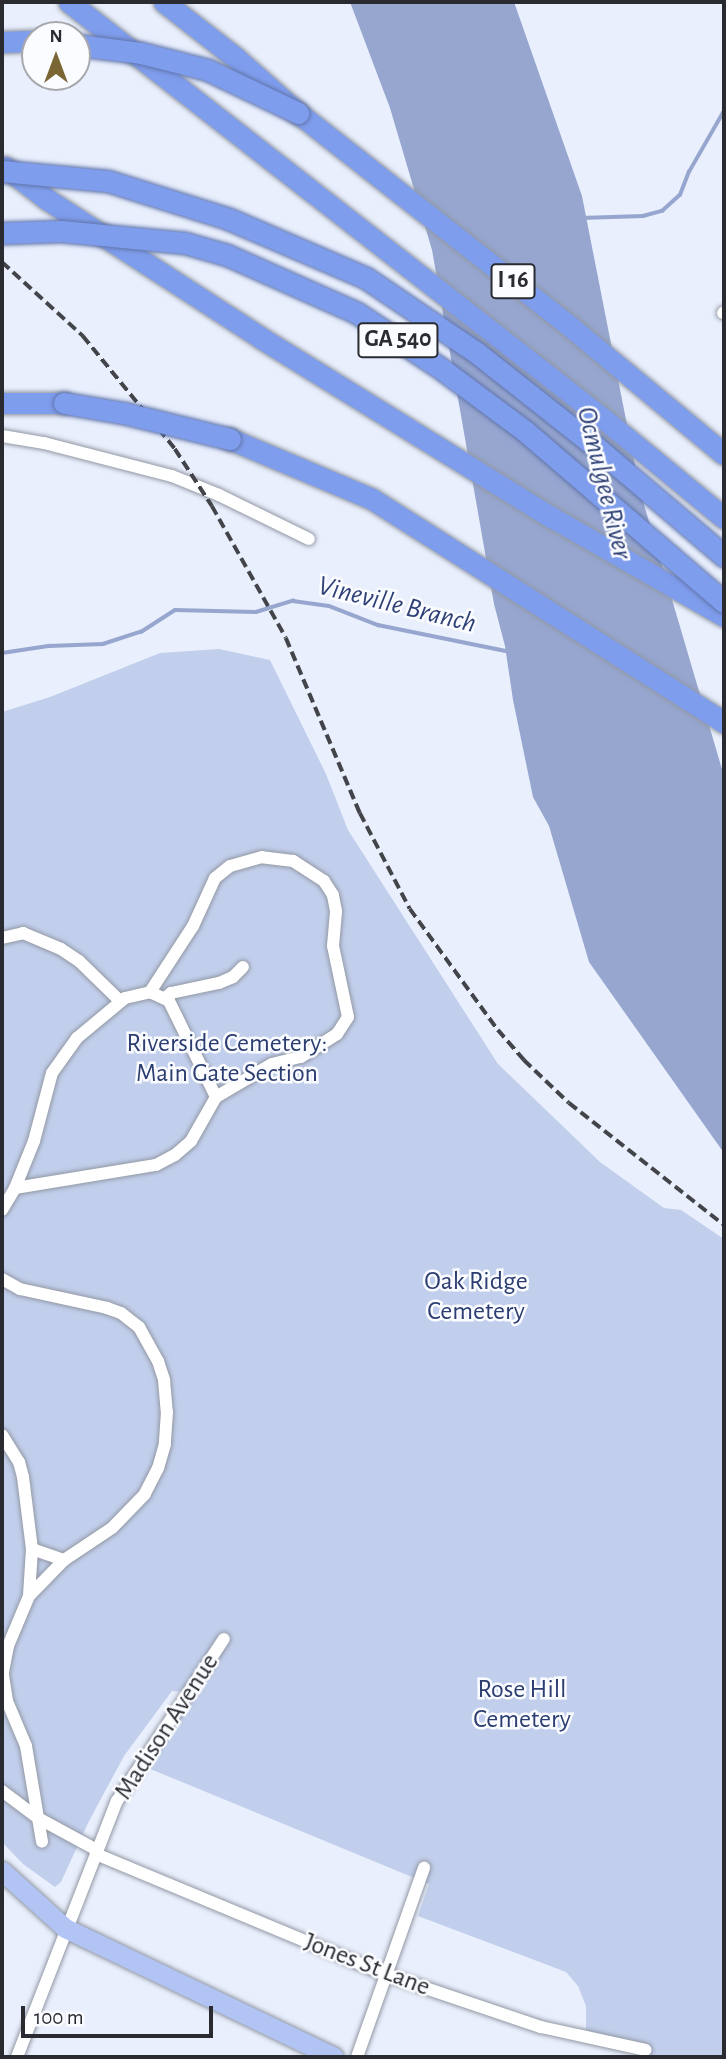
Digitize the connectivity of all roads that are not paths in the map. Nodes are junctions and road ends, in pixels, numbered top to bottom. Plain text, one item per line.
1 (69, 2) edge
2 (164, 2) edge
3 (21, 41) edge
4 (2, 42) edge
5 (91, 47) edge
6 (298, 113) junction
7 (2, 165) edge
8 (2, 171) edge
9 (2, 233) edge
10 (2, 404) edge
11 (2, 436) edge
12 (724, 454) edge
13 (724, 518) edge
14 (309, 539) dead end
15 (724, 556) edge
16 (724, 602) edge
17 (724, 616) edge
18 (724, 722) edge
19 (2, 939) edge
20 (243, 967) dead end
21 (150, 992) junction
22 (165, 998) junction
23 (120, 1001) junction
24 (216, 1097) junction
25 (15, 1188) junction
26 (2, 1210) edge
27 (2, 1279) edge
28 (2, 1435) edge
29 (32, 1549) junction
30 (64, 1560) junction
31 (29, 1596) junction
32 (8, 1631) edge
33 (224, 1639) dead end
34 (2, 1671) edge
35 (2, 1791) edge
36 (38, 1818) junction
37 (42, 1842) dead end
38 (97, 1852) junction
39 (424, 1868) dead end
40 (2, 1871) edge
41 (65, 1928) junction
42 (387, 1975) junction
43 (646, 2050) dead end
44 (17, 2057) edge
45 (334, 2057) edge
46 (357, 2057) edge

1 - 13 highway
2 - 6 highway, bridge
3 - 4 highway
5 - 6 highway, bridge
6 - 12 highway, I 16
7 - 17 highway
8 - 15 highway, bridge
9 - 16 highway, GA 540, bridge
10 - 18 highway, bridge
11 - 14 street
19 - 23 street
20 - 22 street
21 - 22 street
21 - 23 street
21 - 24 street
22 - 24 street
23 - 25 street
24 - 25 street
25 - 26 street
27 - 30 street
28 - 29 street
29 - 30 street
29 - 31 street
30 - 31 street
31 - 32 street
32 - 34 street
33 - 38 street, Madison Avenue
34 - 36 street
35 - 36 street, Jones St Lane
36 - 37 street
36 - 38 street, Jones St Lane
38 - 41 street, Madison Avenue
38 - 42 street, Jones St Lane
39 - 42 street
40 - 41 main road
41 - 44 street, Madison Avenue
41 - 45 main road
42 - 43 street, Jones St Lane
42 - 46 street

